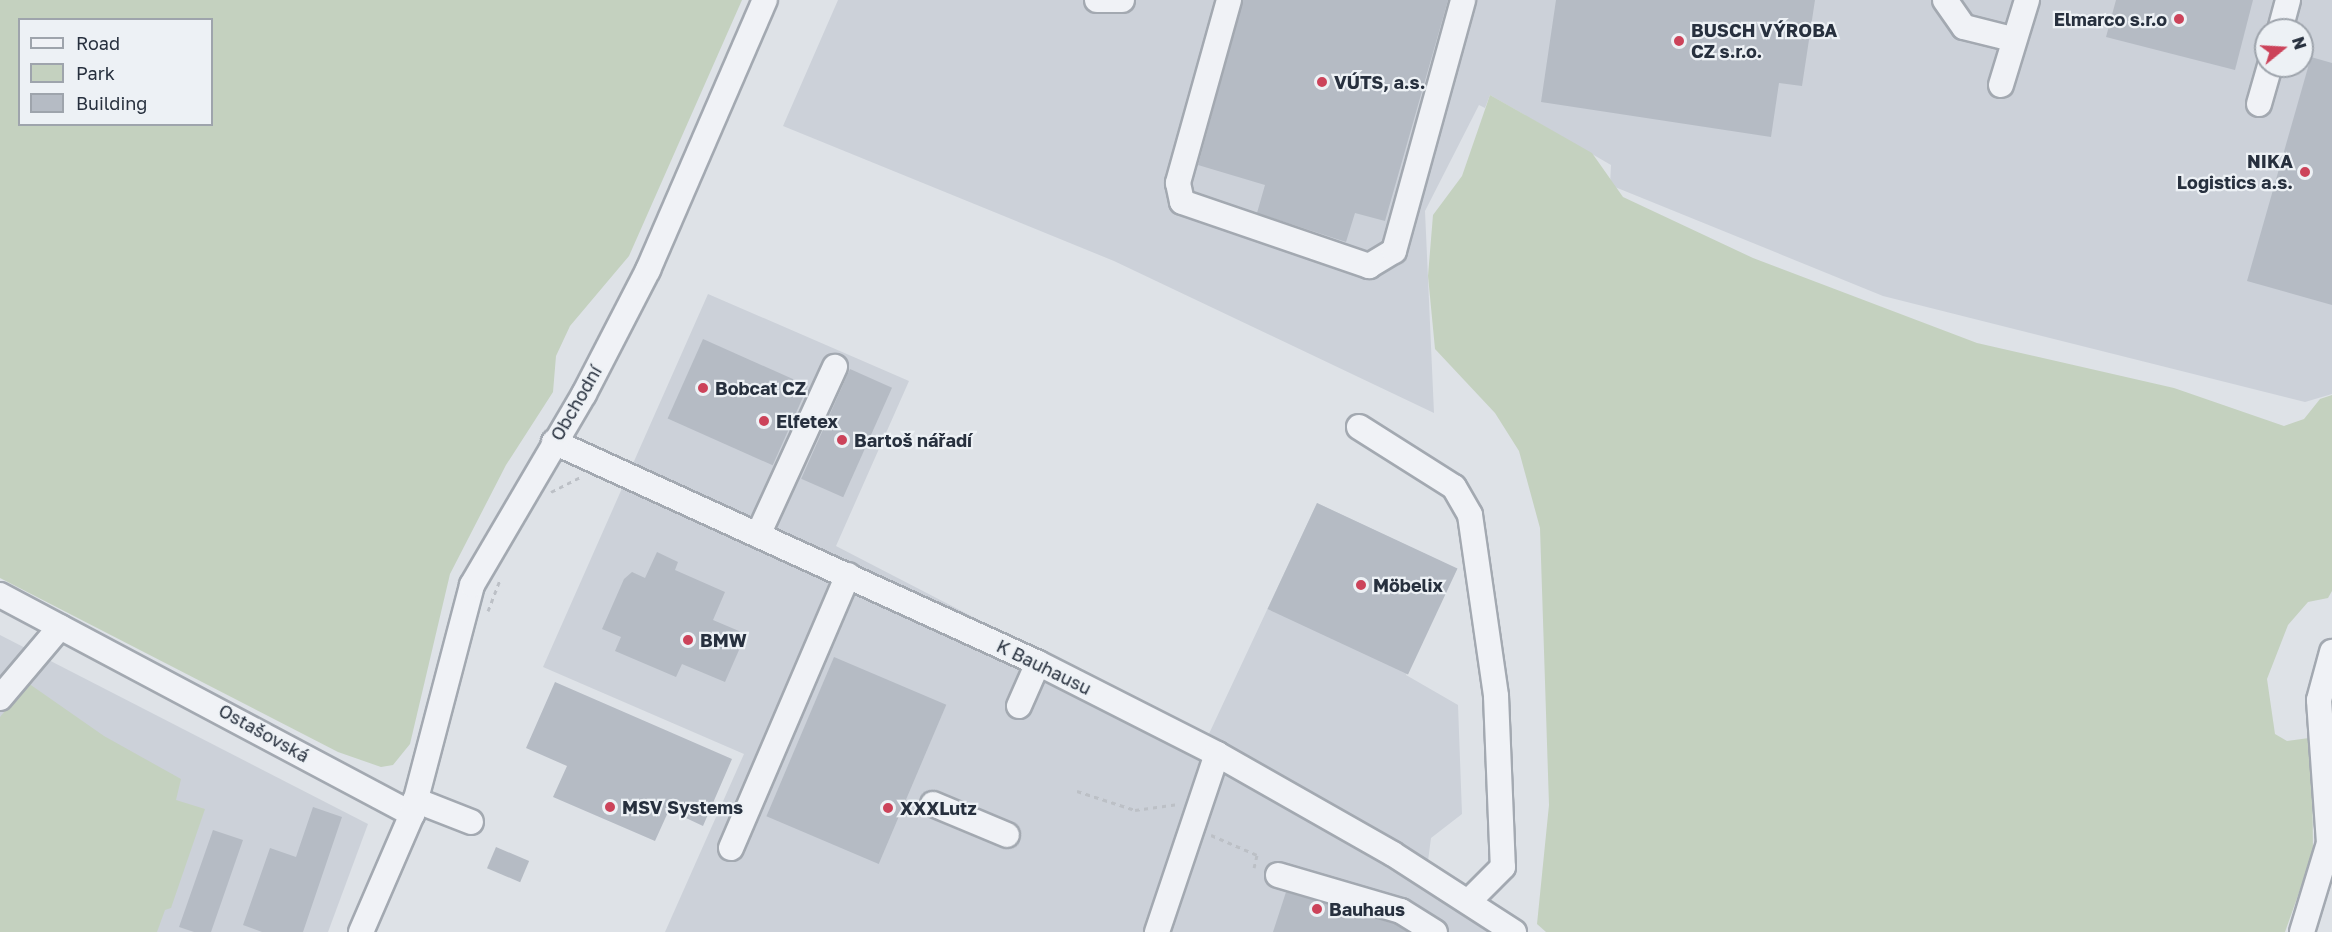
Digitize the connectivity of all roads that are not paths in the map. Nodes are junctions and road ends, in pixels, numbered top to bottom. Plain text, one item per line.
1 (765, 0) edge
2 (1098, 0) edge
3 (1122, 0) edge
4 (1230, 0) edge
5 (1463, 0) edge
6 (1945, 0) edge
7 (2027, 0) edge
8 (2288, 0) edge
9 (2283, 18) edge
10 (2012, 39) junction
11 (2267, 78) edge
12 (2001, 85) dead end
13 (2259, 104) dead end
14 (835, 367) dead end
15 (1359, 427) dead end
16 (554, 442) junction
17 (758, 536) junction
18 (848, 575) junction
19 (0, 596) edge
20 (60, 627) junction
21 (2332, 652) edge
22 (1038, 663) junction
23 (0, 698) edge
24 (1019, 706) dead end
25 (1217, 754) junction
26 (933, 804) dead end
27 (414, 807) junction
28 (471, 822) dead end
29 (1007, 835) dead end
30 (731, 848) dead end
31 (1278, 875) dead end
32 (1469, 901) junction
33 (361, 932) edge
34 (1157, 932) edge
35 (1435, 932) edge
36 (1514, 932) edge
37 (2302, 932) edge

1 - 16 street, Obchodní
2 - 3 street
4 - 5 street
6 - 10 street
7 - 10 street
8 - 9 street
10 - 12 street
11 - 13 street
14 - 17 street
15 - 32 street
16 - 17 street, K Bauhausu
16 - 27 street, Obchodní
17 - 18 street, K Bauhausu
18 - 22 street, K Bauhausu
18 - 30 street
19 - 20 street, Ostašovská
20 - 23 street
20 - 27 street, Ostašovská
21 - 37 street
22 - 24 street
22 - 25 street, K Bauhausu
25 - 32 street, K Bauhausu
25 - 34 street
26 - 29 street
27 - 28 street, Ostašovská
27 - 33 street
31 - 35 street
32 - 36 street, K Bauhausu

